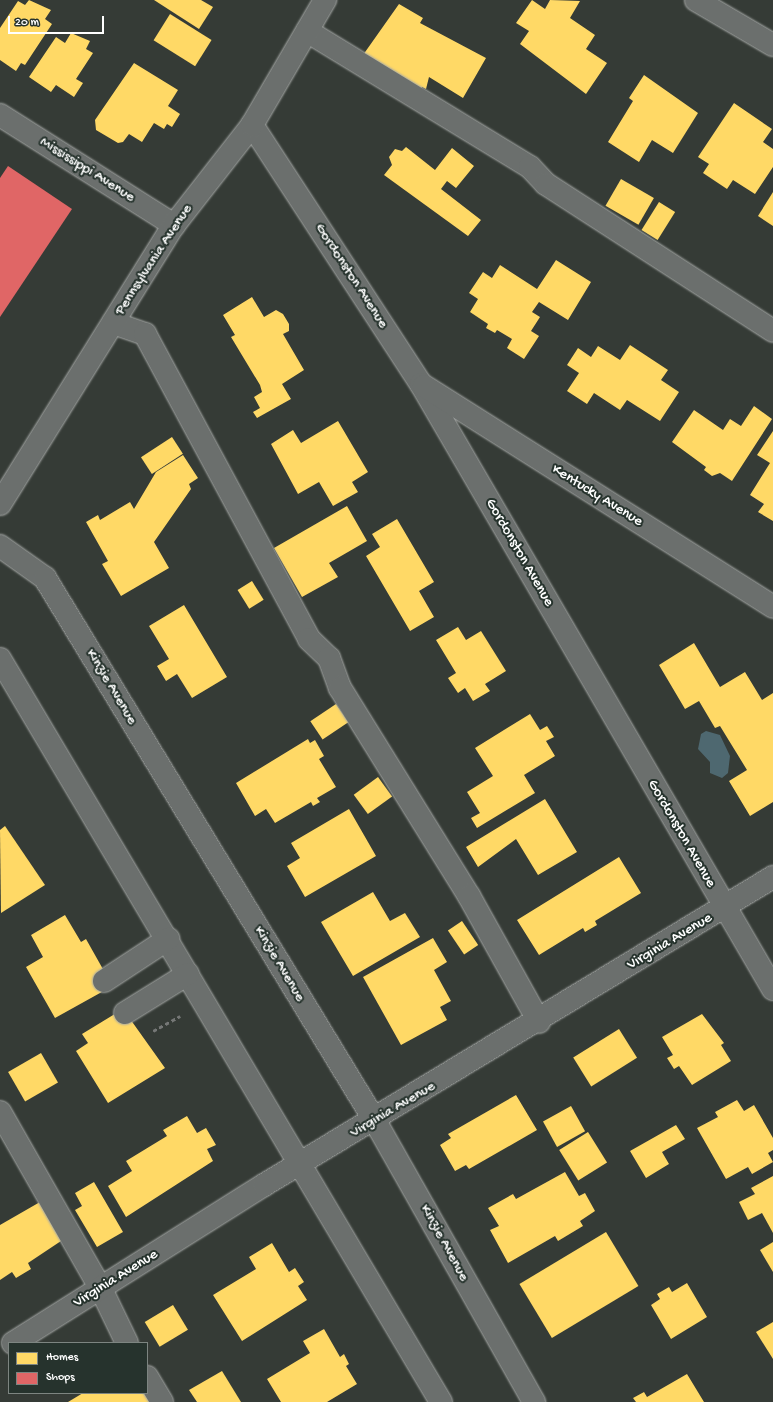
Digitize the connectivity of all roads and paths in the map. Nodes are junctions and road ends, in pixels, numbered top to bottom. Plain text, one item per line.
1 (325, 0) edge
2 (696, 0) edge
3 (308, 31) junction
4 (773, 45) edge
5 (0, 115) edge
6 (252, 125) junction
7 (174, 225) junction
8 (113, 323) junction
9 (773, 331) edge
10 (421, 384) junction
11 (0, 504) edge
12 (0, 546) edge
13 (773, 607) edge
14 (0, 659) edge
15 (773, 877) edge
16 (725, 909) junction
17 (168, 939) junction
18 (188, 974) junction
19 (104, 981) dead end
20 (773, 989) edge
21 (205, 1002) junction
22 (125, 1013) dead end
23 (539, 1022) junction
24 (148, 1033) dead end
25 (0, 1112) edge
26 (375, 1121) junction
27 (303, 1165) junction
28 (101, 1289) junction
29 (15, 1342) edge
30 (127, 1342) edge
31 (148, 1379) edge
32 (162, 1402) edge
33 (441, 1402) edge
34 (534, 1402) edge

1 - 3 street, Pennsylvania Avenue
2 - 4 street
3 - 6 street, Pennsylvania Avenue
3 - 9 street
5 - 7 street, Mississippi Avenue
6 - 7 street, Pennsylvania Avenue
6 - 10 street, Gordonston Avenue
7 - 8 street, Pennsylvania Avenue
8 - 11 street, Pennsylvania Avenue
8 - 23 street
10 - 13 street, Kentucky Avenue
10 - 16 street, Gordonston Avenue
12 - 26 street, Kinzie Avenue
14 - 17 street
15 - 16 street, Virginia Avenue
16 - 20 street, Gordonston Avenue
16 - 23 street, Virginia Avenue
17 - 18 street
17 - 19 street
18 - 21 street
18 - 22 street
21 - 24 path
21 - 27 street
23 - 26 street, Virginia Avenue
25 - 28 street
26 - 27 street, Virginia Avenue
26 - 34 street, Kinzie Avenue
27 - 28 street, Virginia Avenue
27 - 33 street
28 - 29 street, Virginia Avenue
28 - 30 street
31 - 32 street

